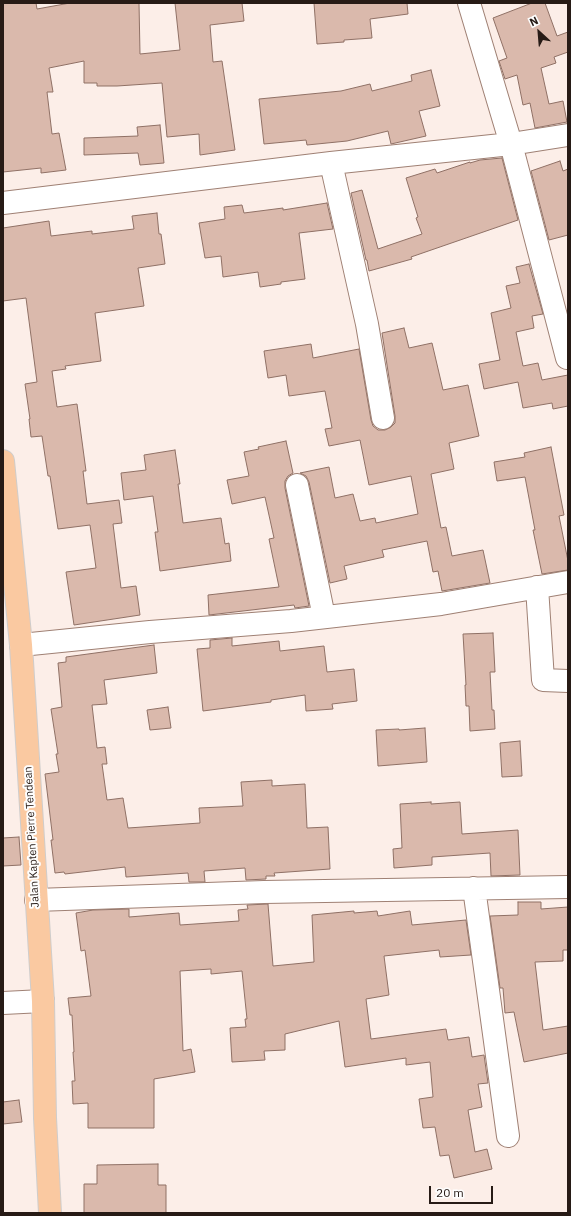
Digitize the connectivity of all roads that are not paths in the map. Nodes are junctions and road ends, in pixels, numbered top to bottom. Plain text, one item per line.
1 (469, 3) edge
2 (568, 135) edge
3 (511, 144) junction
4 (331, 163) junction
5 (3, 203) edge
6 (567, 358) dead end
7 (384, 418) dead end
8 (3, 461) edge
9 (297, 485) dead end
10 (568, 582) edge
11 (537, 587) junction
12 (324, 617) junction
13 (21, 645) junction
14 (568, 681) edge
15 (568, 887) edge
16 (474, 888) junction
17 (36, 900) junction
18 (43, 1001) junction
19 (3, 1003) edge
20 (508, 1136) dead end
21 (50, 1213) edge

1 - 3 street
2 - 3 street
3 - 4 street
3 - 6 street
4 - 5 street
4 - 7 street
8 - 13 main road, Jalan Kapten Pierre Tendean
9 - 12 street
10 - 11 street
11 - 12 street
11 - 14 street
12 - 13 street
13 - 17 main road, Jalan Kapten Pierre Tendean
15 - 16 street
16 - 17 street
16 - 20 street
17 - 18 main road, Jalan Kapten Pierre Tendean
18 - 19 street
18 - 21 main road, Jalan Kapten Pierre Tendean

